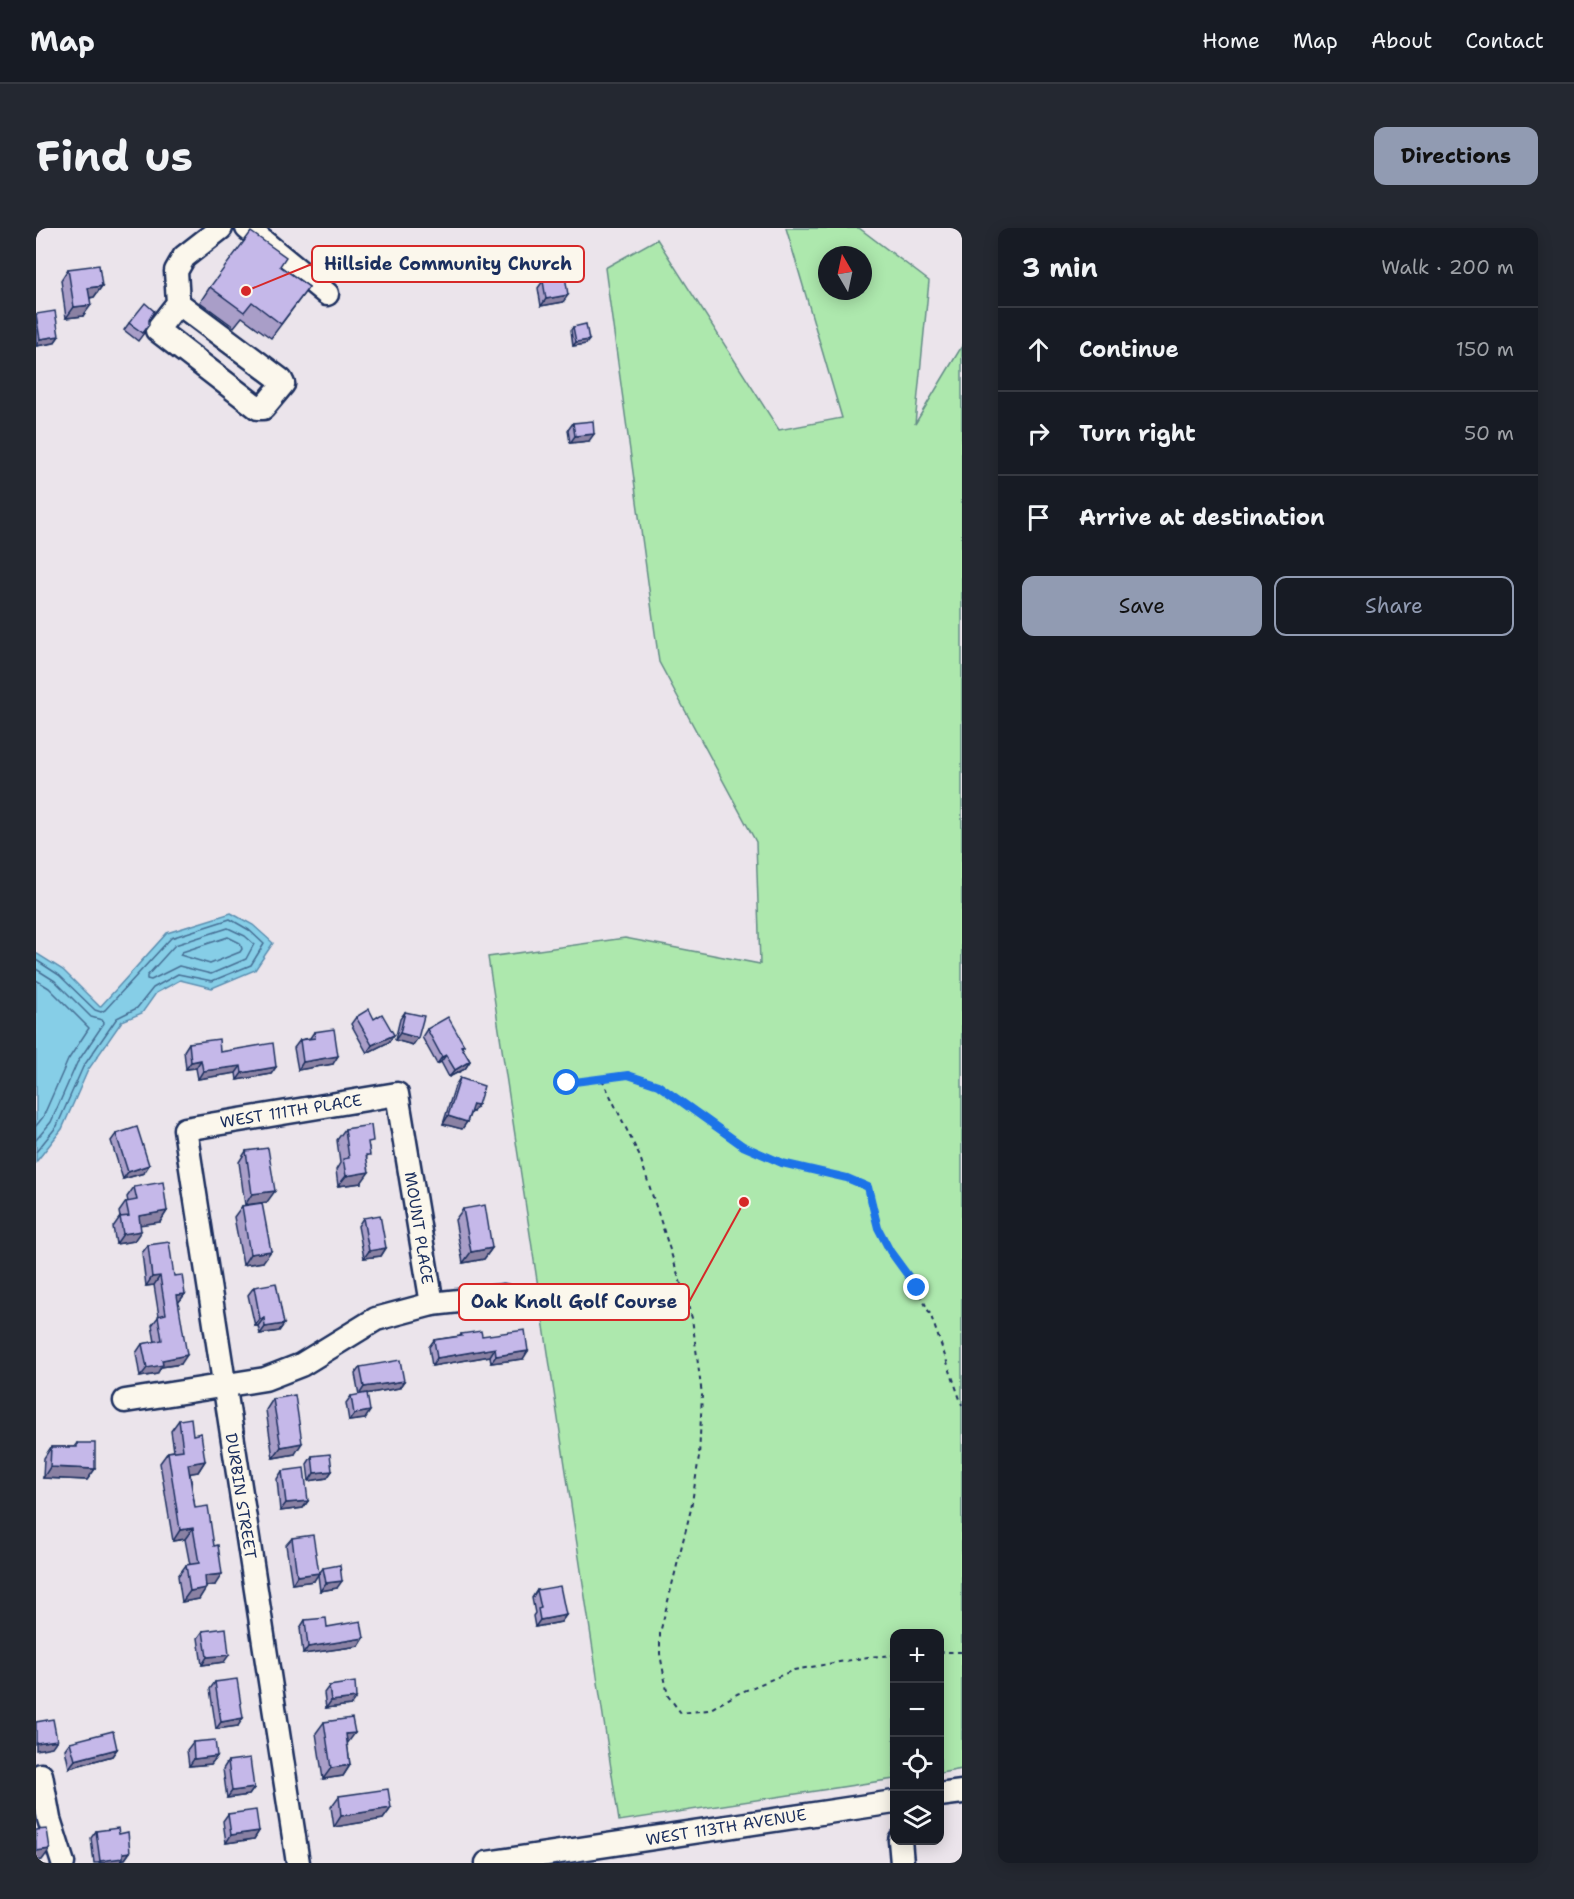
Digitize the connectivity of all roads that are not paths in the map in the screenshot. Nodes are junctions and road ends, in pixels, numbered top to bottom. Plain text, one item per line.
1 (221, 228) edge
2 (247, 228) edge
3 (327, 294) dead end
4 (177, 303) junction
5 (397, 1094) joint
6 (185, 1129) joint
7 (504, 1296) dead end
8 (432, 1304) junction
9 (225, 1386) junction
10 (124, 1401) dead end
11 (41, 1776) dead end
12 (962, 1792) edge
13 (944, 1794) edge
14 (890, 1803) edge
15 (900, 1845) edge
16 (63, 1863) edge
17 (298, 1863) edge
18 (487, 1863) edge
19 (902, 1863) edge

1 - 4 street
2 - 3 street
4 - 4 street
5 - 6 street, WEST 111TH PLACE
5 - 8 street, MOUNT PLACE
6 - 9 street, DURBIN STREET
7 - 8 street
8 - 9 street, MOUNT PLACE
9 - 10 street, MOUNT PLACE
9 - 17 street, DURBIN STREET
11 - 16 street
12 - 13 street
14 - 18 street, WEST 113TH AVENUE
15 - 19 street

